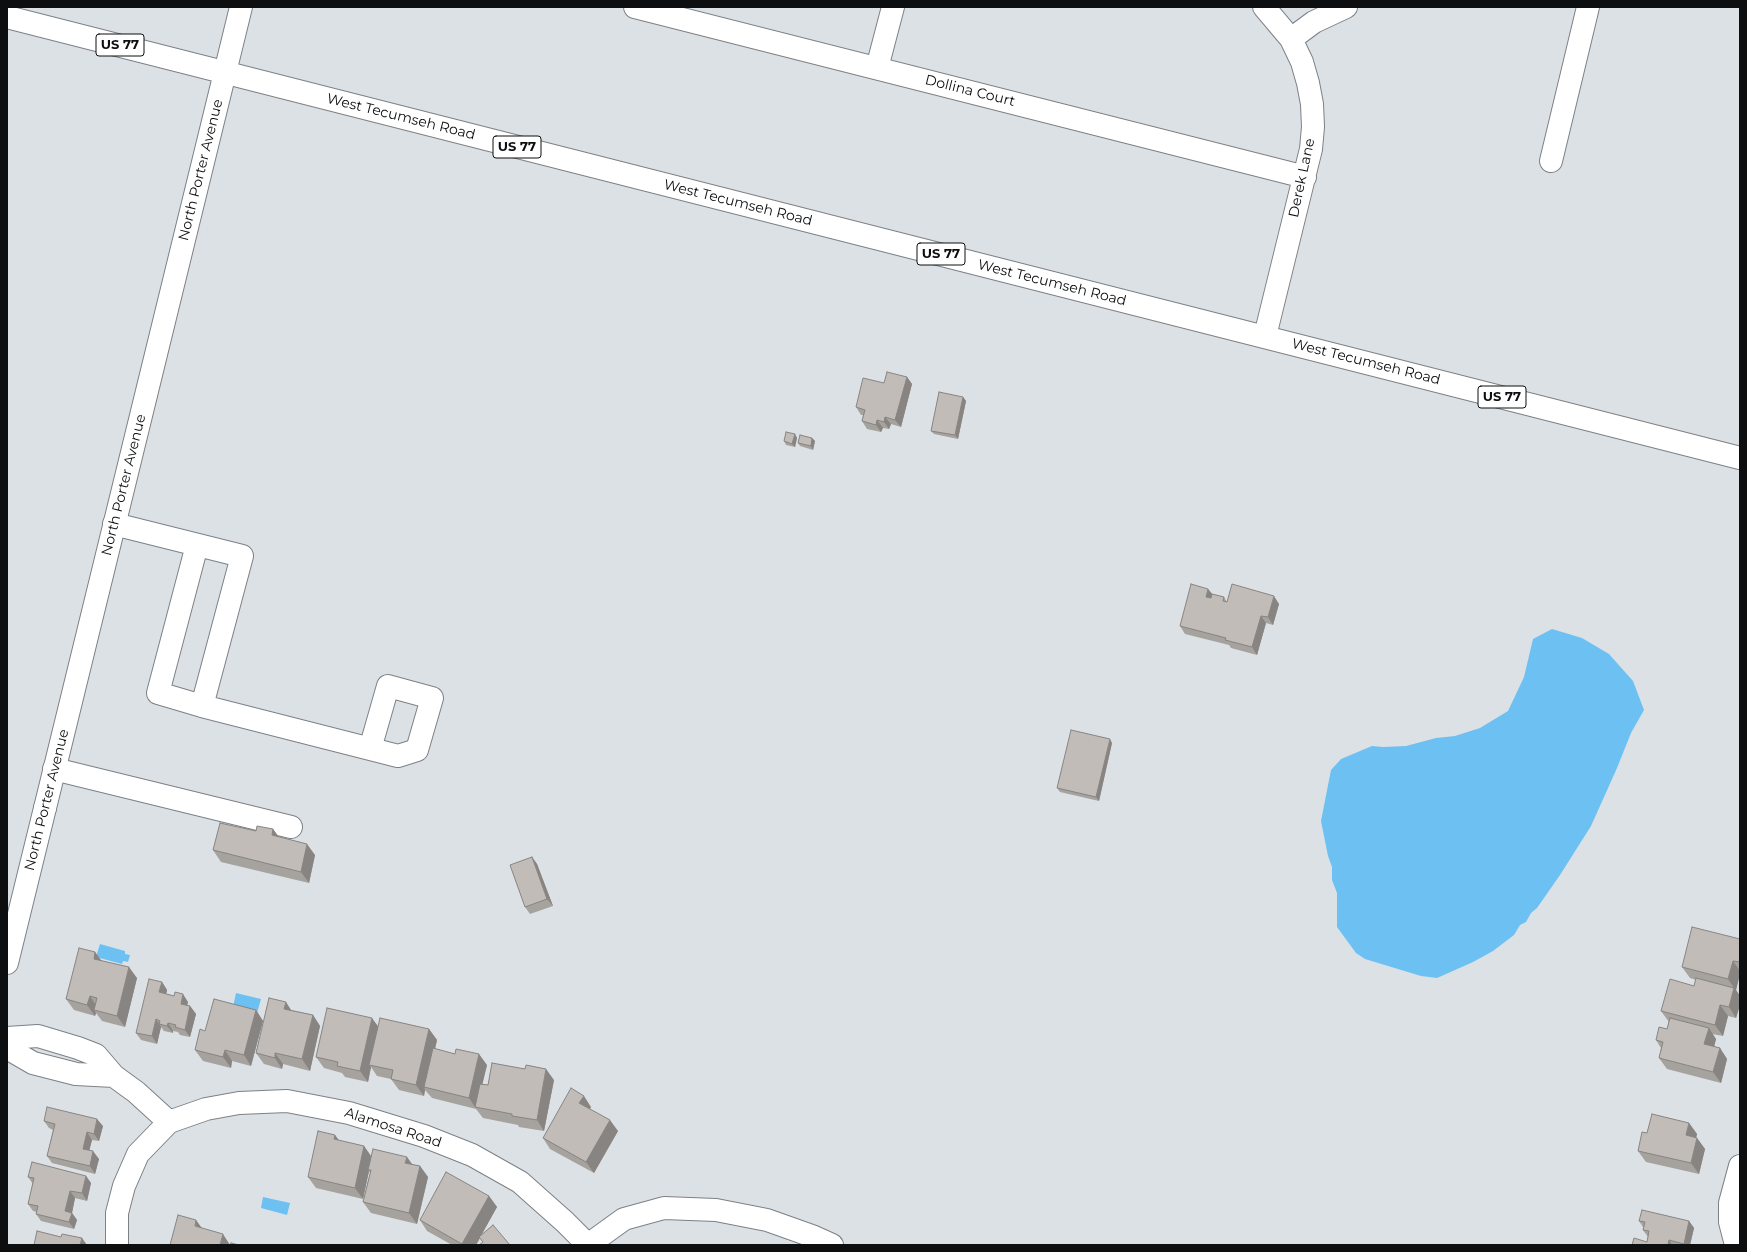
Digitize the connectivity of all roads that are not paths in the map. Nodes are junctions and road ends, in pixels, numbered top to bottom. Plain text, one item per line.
1 (241, 7) edge
2 (635, 7) edge
3 (893, 7) edge
4 (1264, 7) edge
5 (1346, 7) edge
6 (1582, 8) edge
7 (7, 17) edge
8 (1291, 39) junction
9 (877, 68) junction
10 (225, 71) junction
11 (1551, 161) dead end
12 (1305, 177) junction
13 (1265, 336) junction
14 (1740, 458) edge
15 (114, 524) junction
16 (197, 545) junction
17 (202, 706) junction
18 (370, 749) dead end
19 (54, 769) junction
20 (291, 827) dead end
21 (7, 963) edge
22 (7, 1038) edge
23 (7, 1048) edge
24 (114, 1076) junction
25 (169, 1122) junction
26 (1740, 1166) edge
27 (117, 1245) edge
28 (588, 1245) edge
29 (832, 1245) edge
30 (1736, 1245) edge

1 - 10 street, North Porter Avenue
2 - 9 street, Dollina Court
3 - 9 street
4 - 8 street, Derek Lane
5 - 8 street
6 - 11 street
7 - 10 street, US 77
8 - 12 street, Derek Lane
9 - 12 street, Dollina Court
10 - 13 street, West Tecumseh Road / US 77
10 - 15 street, North Porter Avenue
12 - 13 street, Derek Lane
13 - 14 street, West Tecumseh Road / US 77
15 - 16 street
15 - 19 street, North Porter Avenue
16 - 17 street
16 - 17 street
17 - 18 street
19 - 20 street
19 - 21 street, North Porter Avenue
22 - 24 street
23 - 24 street
24 - 25 street
25 - 27 street, Alamosa Road
25 - 28 street, Alamosa Road
26 - 30 street
28 - 29 street

